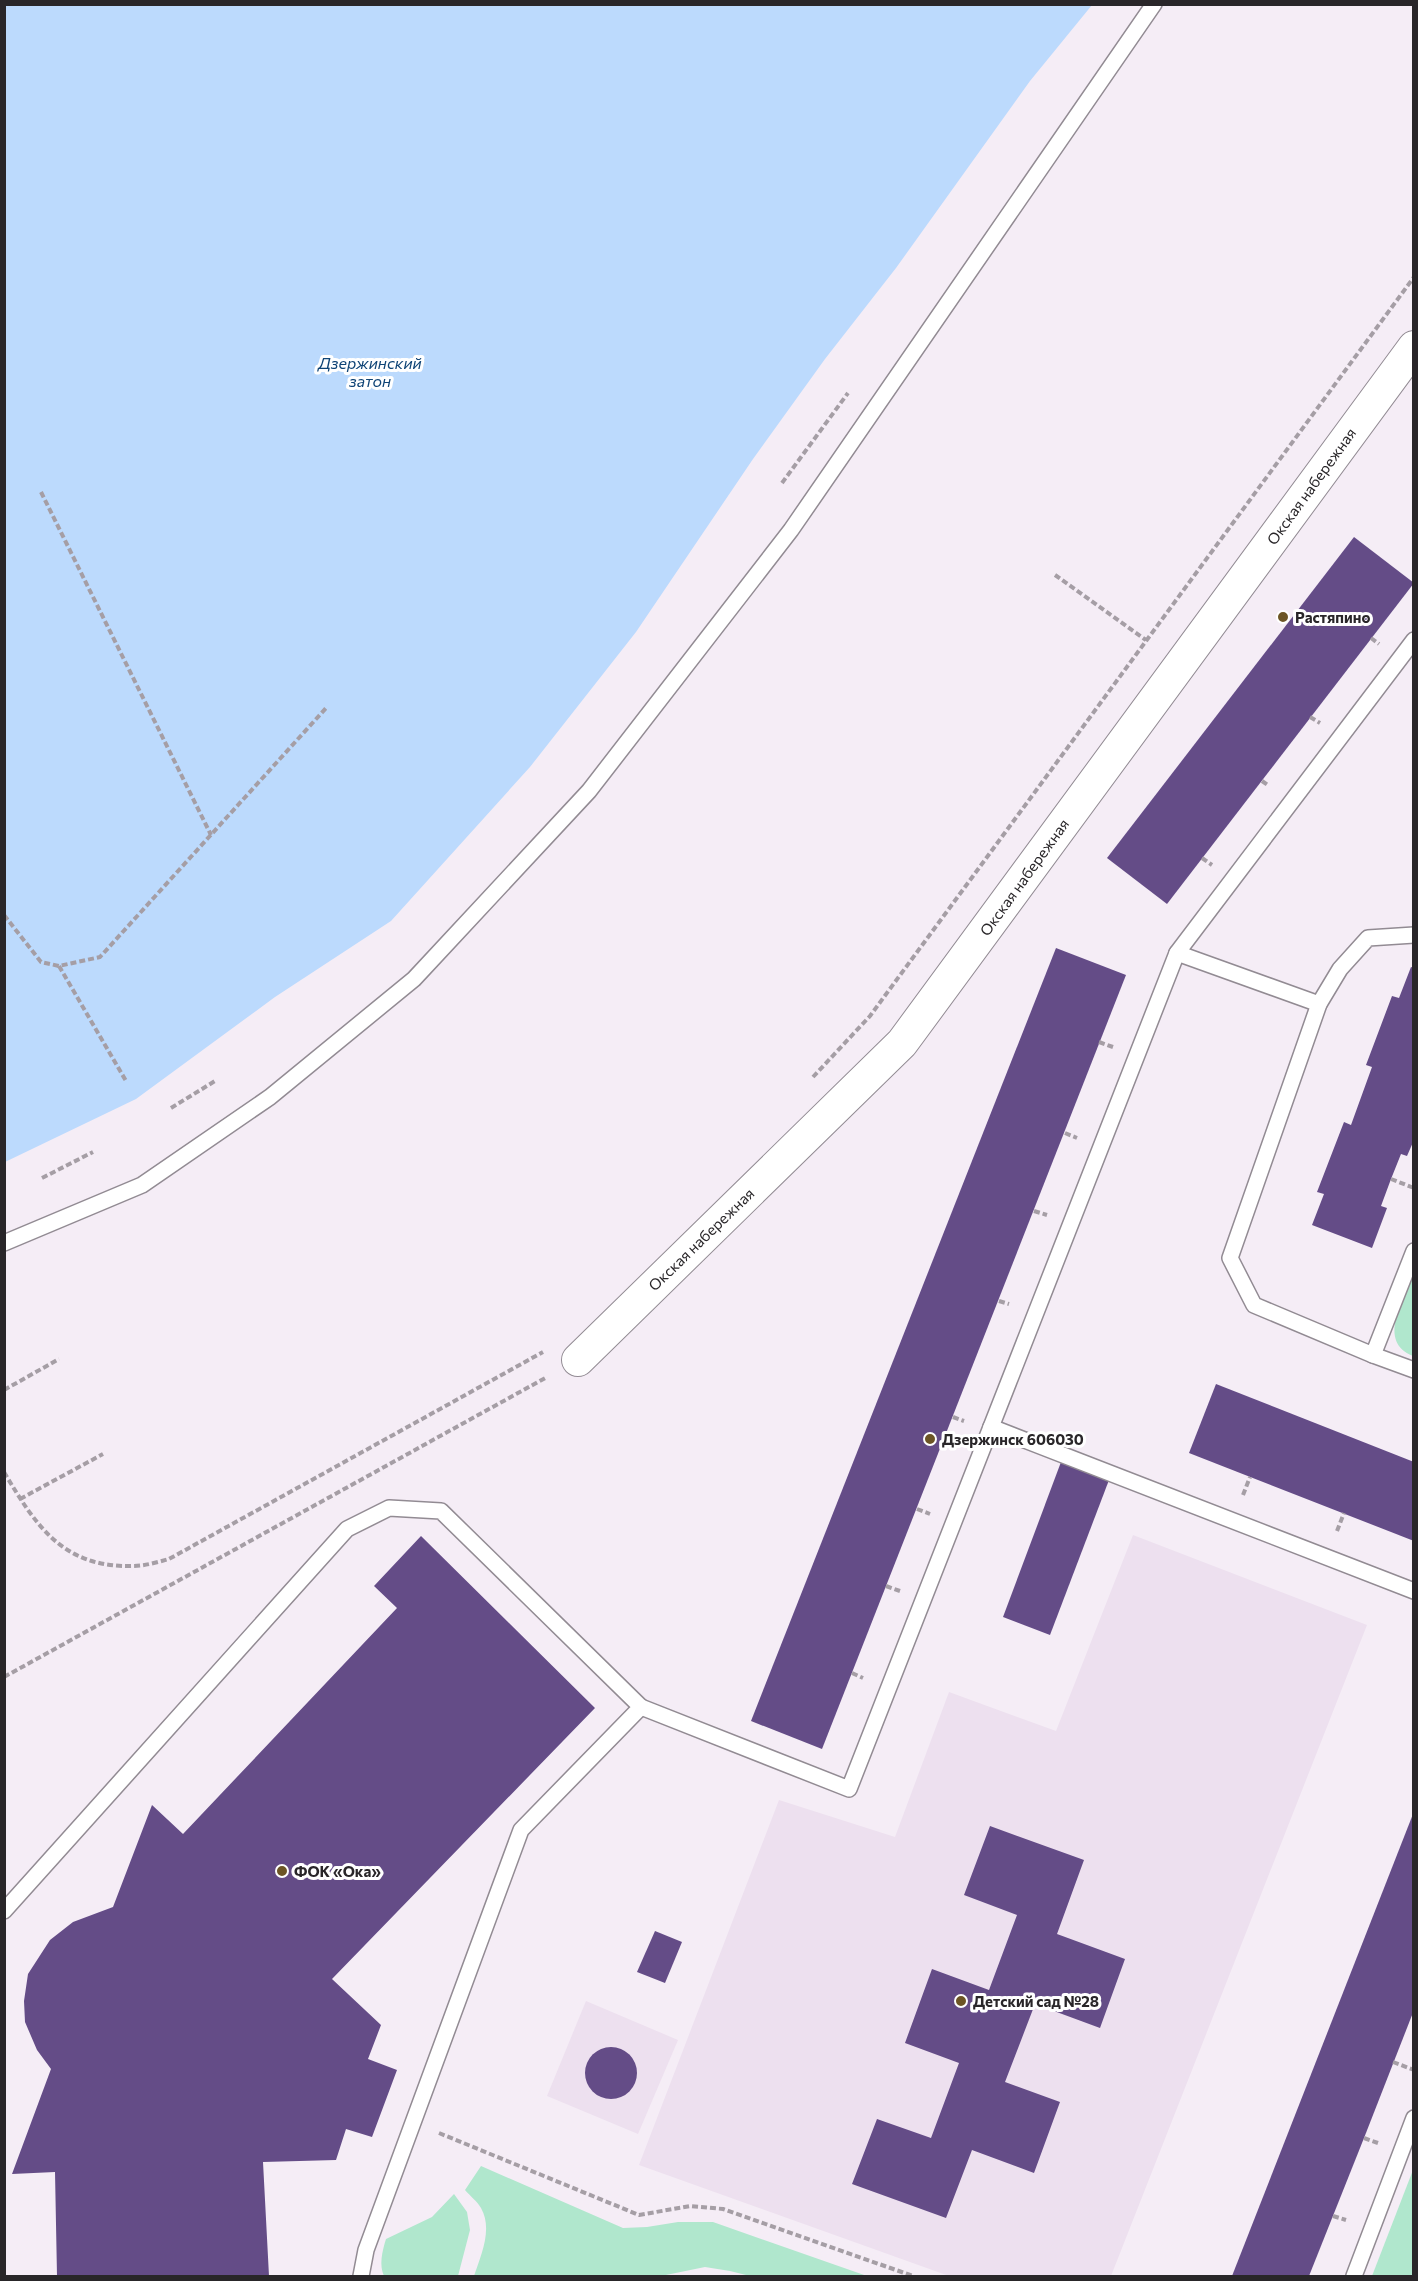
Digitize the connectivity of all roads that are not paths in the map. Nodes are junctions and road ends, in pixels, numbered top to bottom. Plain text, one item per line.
1 (1154, 4) edge
2 (1413, 346) edge
3 (1413, 640) edge
4 (1413, 935) edge
5 (1177, 953) junction
6 (1319, 1004) junction
7 (4, 1243) edge
8 (1413, 1251) edge
9 (565, 1353) road end
10 (1372, 1355) junction
11 (1413, 1370) edge
12 (991, 1427) junction
13 (1413, 1591) edge
14 (641, 1707) junction
15 (4, 1911) edge
16 (1413, 2118) edge
17 (361, 2277) edge
18 (1354, 2277) edge

1 - 7 lane
2 - 9 street, Окская набережная
3 - 5 lane
4 - 6 lane
5 - 6 lane
5 - 12 lane
6 - 10 lane
8 - 10 lane
10 - 11 lane
12 - 13 lane
12 - 14 lane
14 - 15 lane
14 - 17 lane
16 - 18 lane

